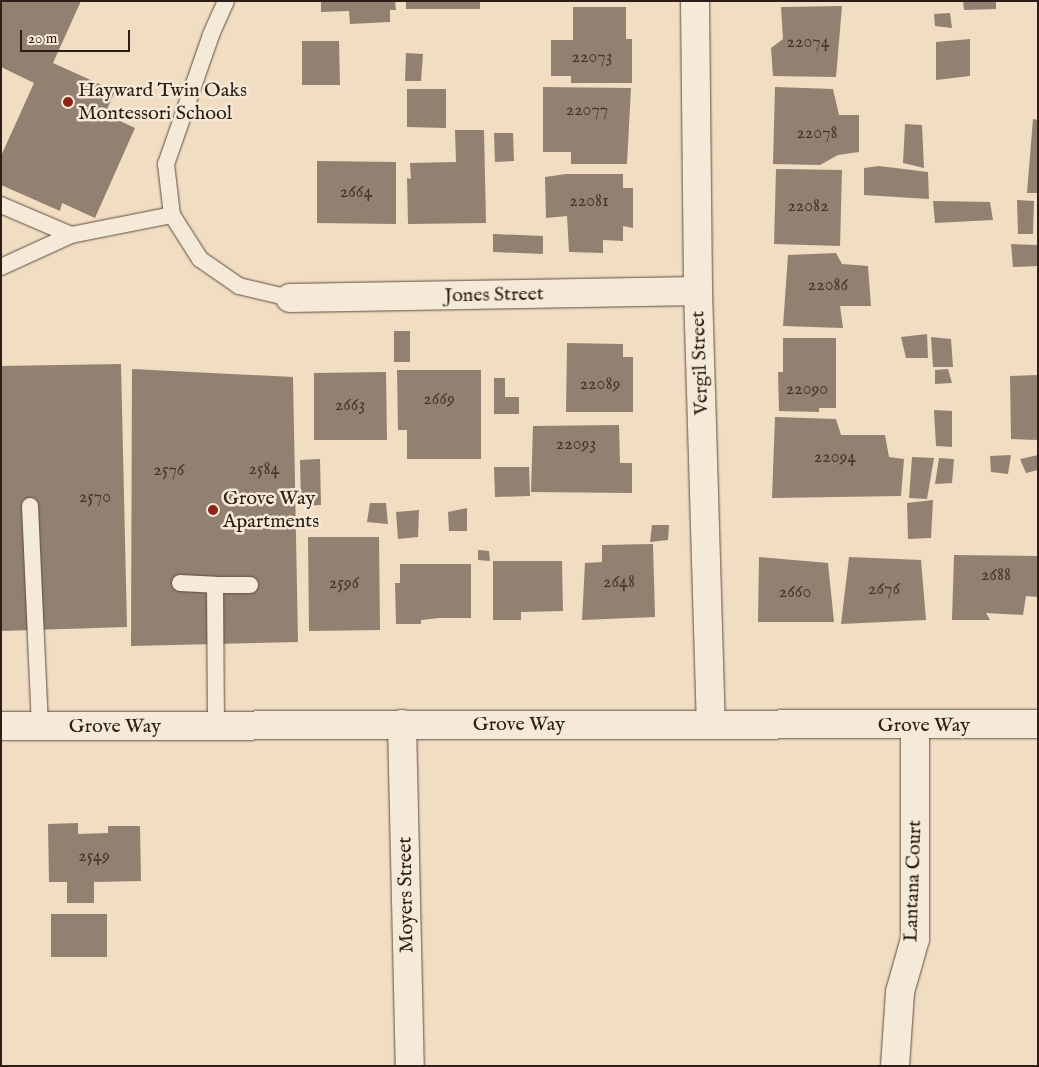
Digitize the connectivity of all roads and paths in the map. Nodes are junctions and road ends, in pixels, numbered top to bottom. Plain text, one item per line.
1 (226, 1) edge
2 (695, 1) edge
3 (1, 205) edge
4 (172, 215) junction
5 (72, 235) junction
6 (1, 267) edge
7 (698, 291) junction
8 (290, 298) joint
9 (30, 506) dead end
10 (180, 583) dead end
11 (215, 585) junction
12 (250, 585) dead end
13 (216, 724) junction
14 (402, 724) junction
15 (711, 724) junction
16 (1038, 724) edge
17 (915, 725) junction
18 (1, 726) edge
19 (40, 726) junction
20 (410, 1066) edge
21 (895, 1066) edge

1 - 4 lane
2 - 7 street, Vergil Street
3 - 5 lane
4 - 5 lane
4 - 8 lane
5 - 6 lane
7 - 8 street, Jones Street
7 - 15 street, Vergil Street
9 - 19 lane
10 - 11 lane
11 - 12 lane
11 - 13 lane
13 - 14 street, Grove Way
13 - 19 street, Grove Way
14 - 15 street, Grove Way
14 - 20 street, Moyers Street
15 - 17 street, Grove Way
16 - 17 street, Grove Way
17 - 21 street, Lantana Court
18 - 19 street, Grove Way

